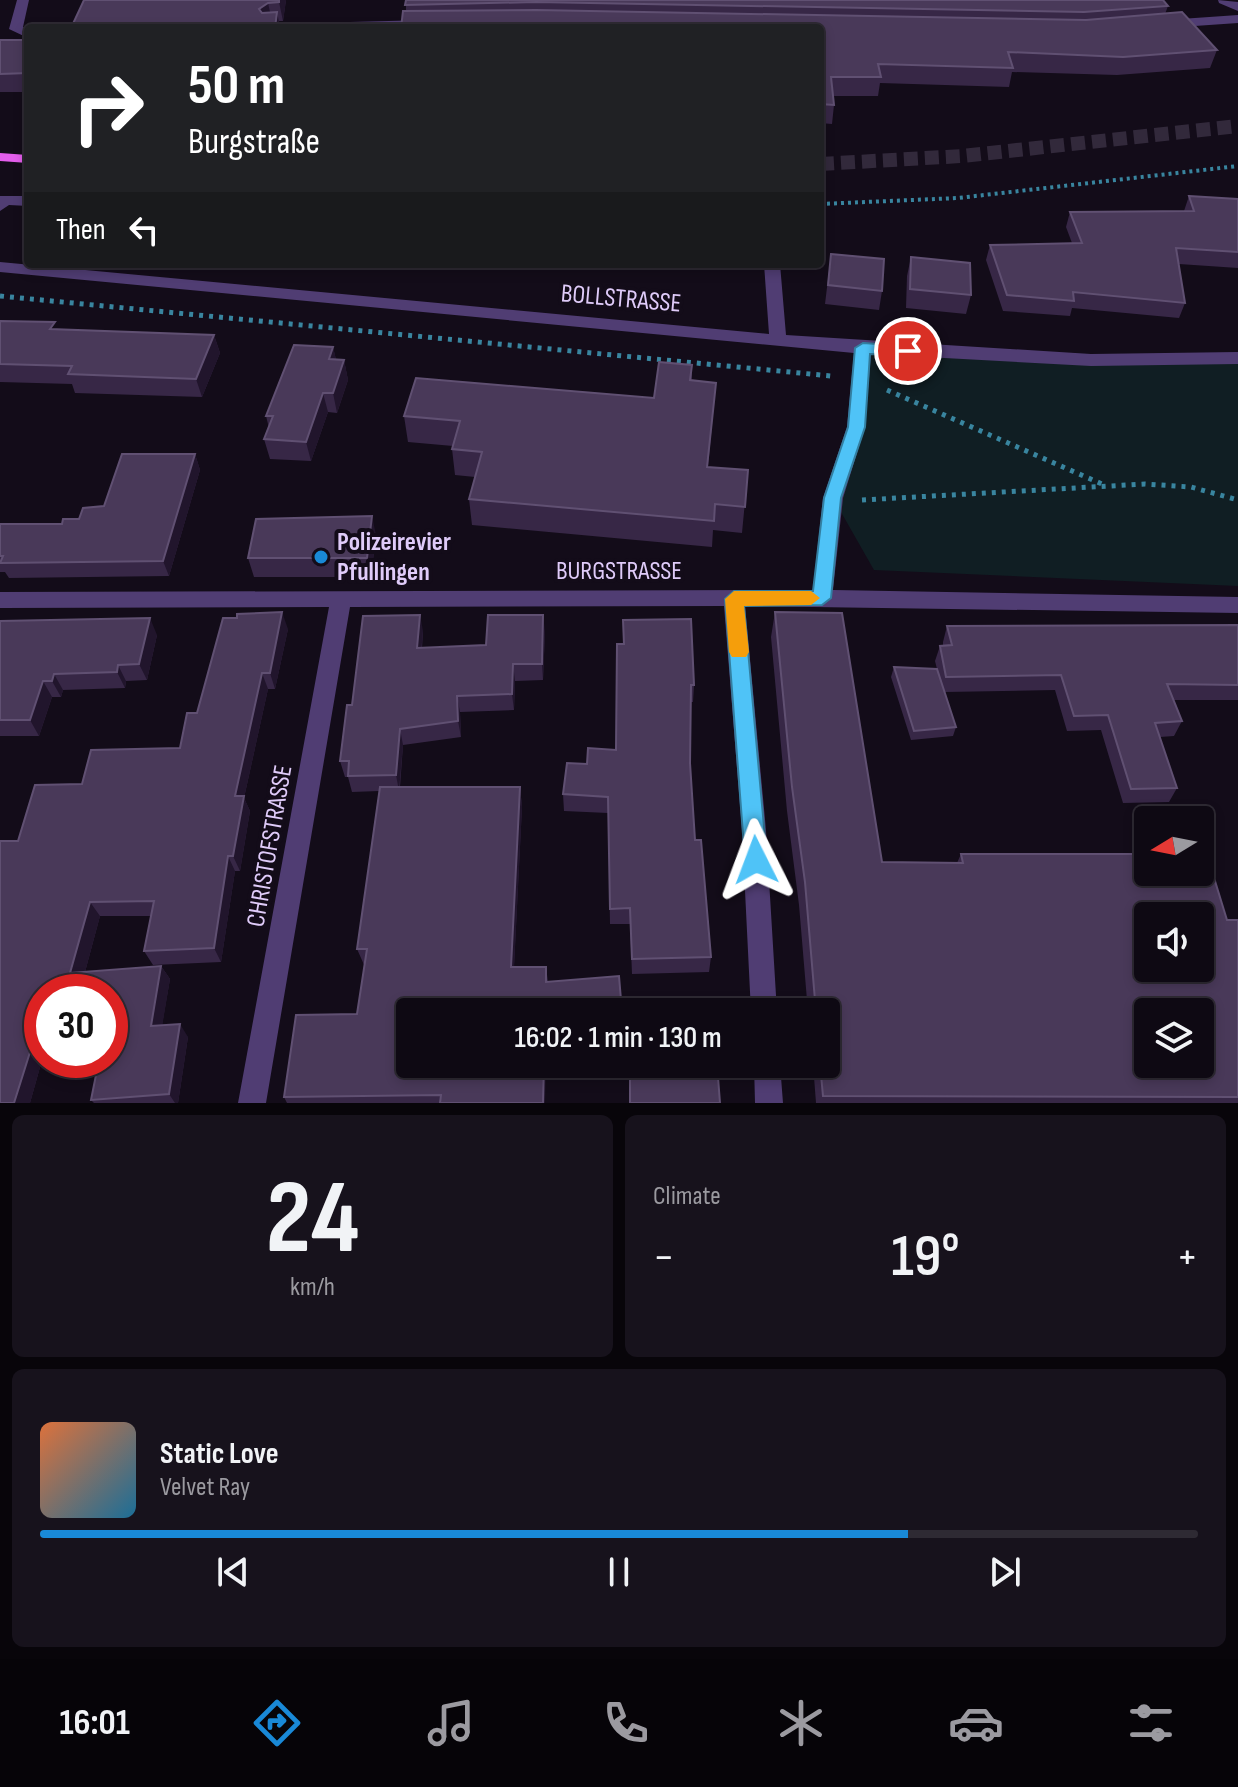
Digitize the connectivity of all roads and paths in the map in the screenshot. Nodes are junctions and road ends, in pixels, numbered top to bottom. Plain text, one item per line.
1 (23, 0) edge
2 (1224, 0) edge
3 (1238, 7) edge
4 (1238, 19) edge
5 (1144, 26) edge
6 (24, 32) edge
7 (0, 157) edge
8 (24, 159) edge
9 (1238, 166) edge
10 (24, 201) edge
11 (824, 204) edge
12 (0, 206) edge
13 (0, 267) edge
14 (772, 268) edge
15 (0, 296) edge
16 (778, 340) junction
17 (863, 348) junction
18 (1238, 358) edge
19 (862, 379) junction
20 (1102, 484) junction
21 (833, 498) junction
22 (1238, 500) edge
23 (822, 598) junction
24 (341, 599) junction
25 (734, 599) junction
26 (0, 600) edge
27 (1238, 605) edge
28 (763, 998) edge
29 (768, 1078) edge
30 (252, 1103) edge
31 (769, 1103) edge

1 - 6 street
2 - 3 street
4 - 5 street
7 - 8 main road
9 - 11 path
10 - 12 street
13 - 16 street, BOLLSTRASSE
14 - 16 street
15 - 19 path
16 - 17 street, BOLLSTRASSE
17 - 18 street, BOLLSTRASSE
17 - 19 street
19 - 20 path
19 - 21 street
20 - 21 path
20 - 22 path
21 - 23 street
23 - 25 street, BURGSTRASSE
23 - 27 street, BURGSTRASSE
24 - 25 street, BURGSTRASSE
24 - 26 street, BURGSTRASSE
24 - 30 street, CHRISTOFSTRASSE
25 - 28 street
29 - 31 street

